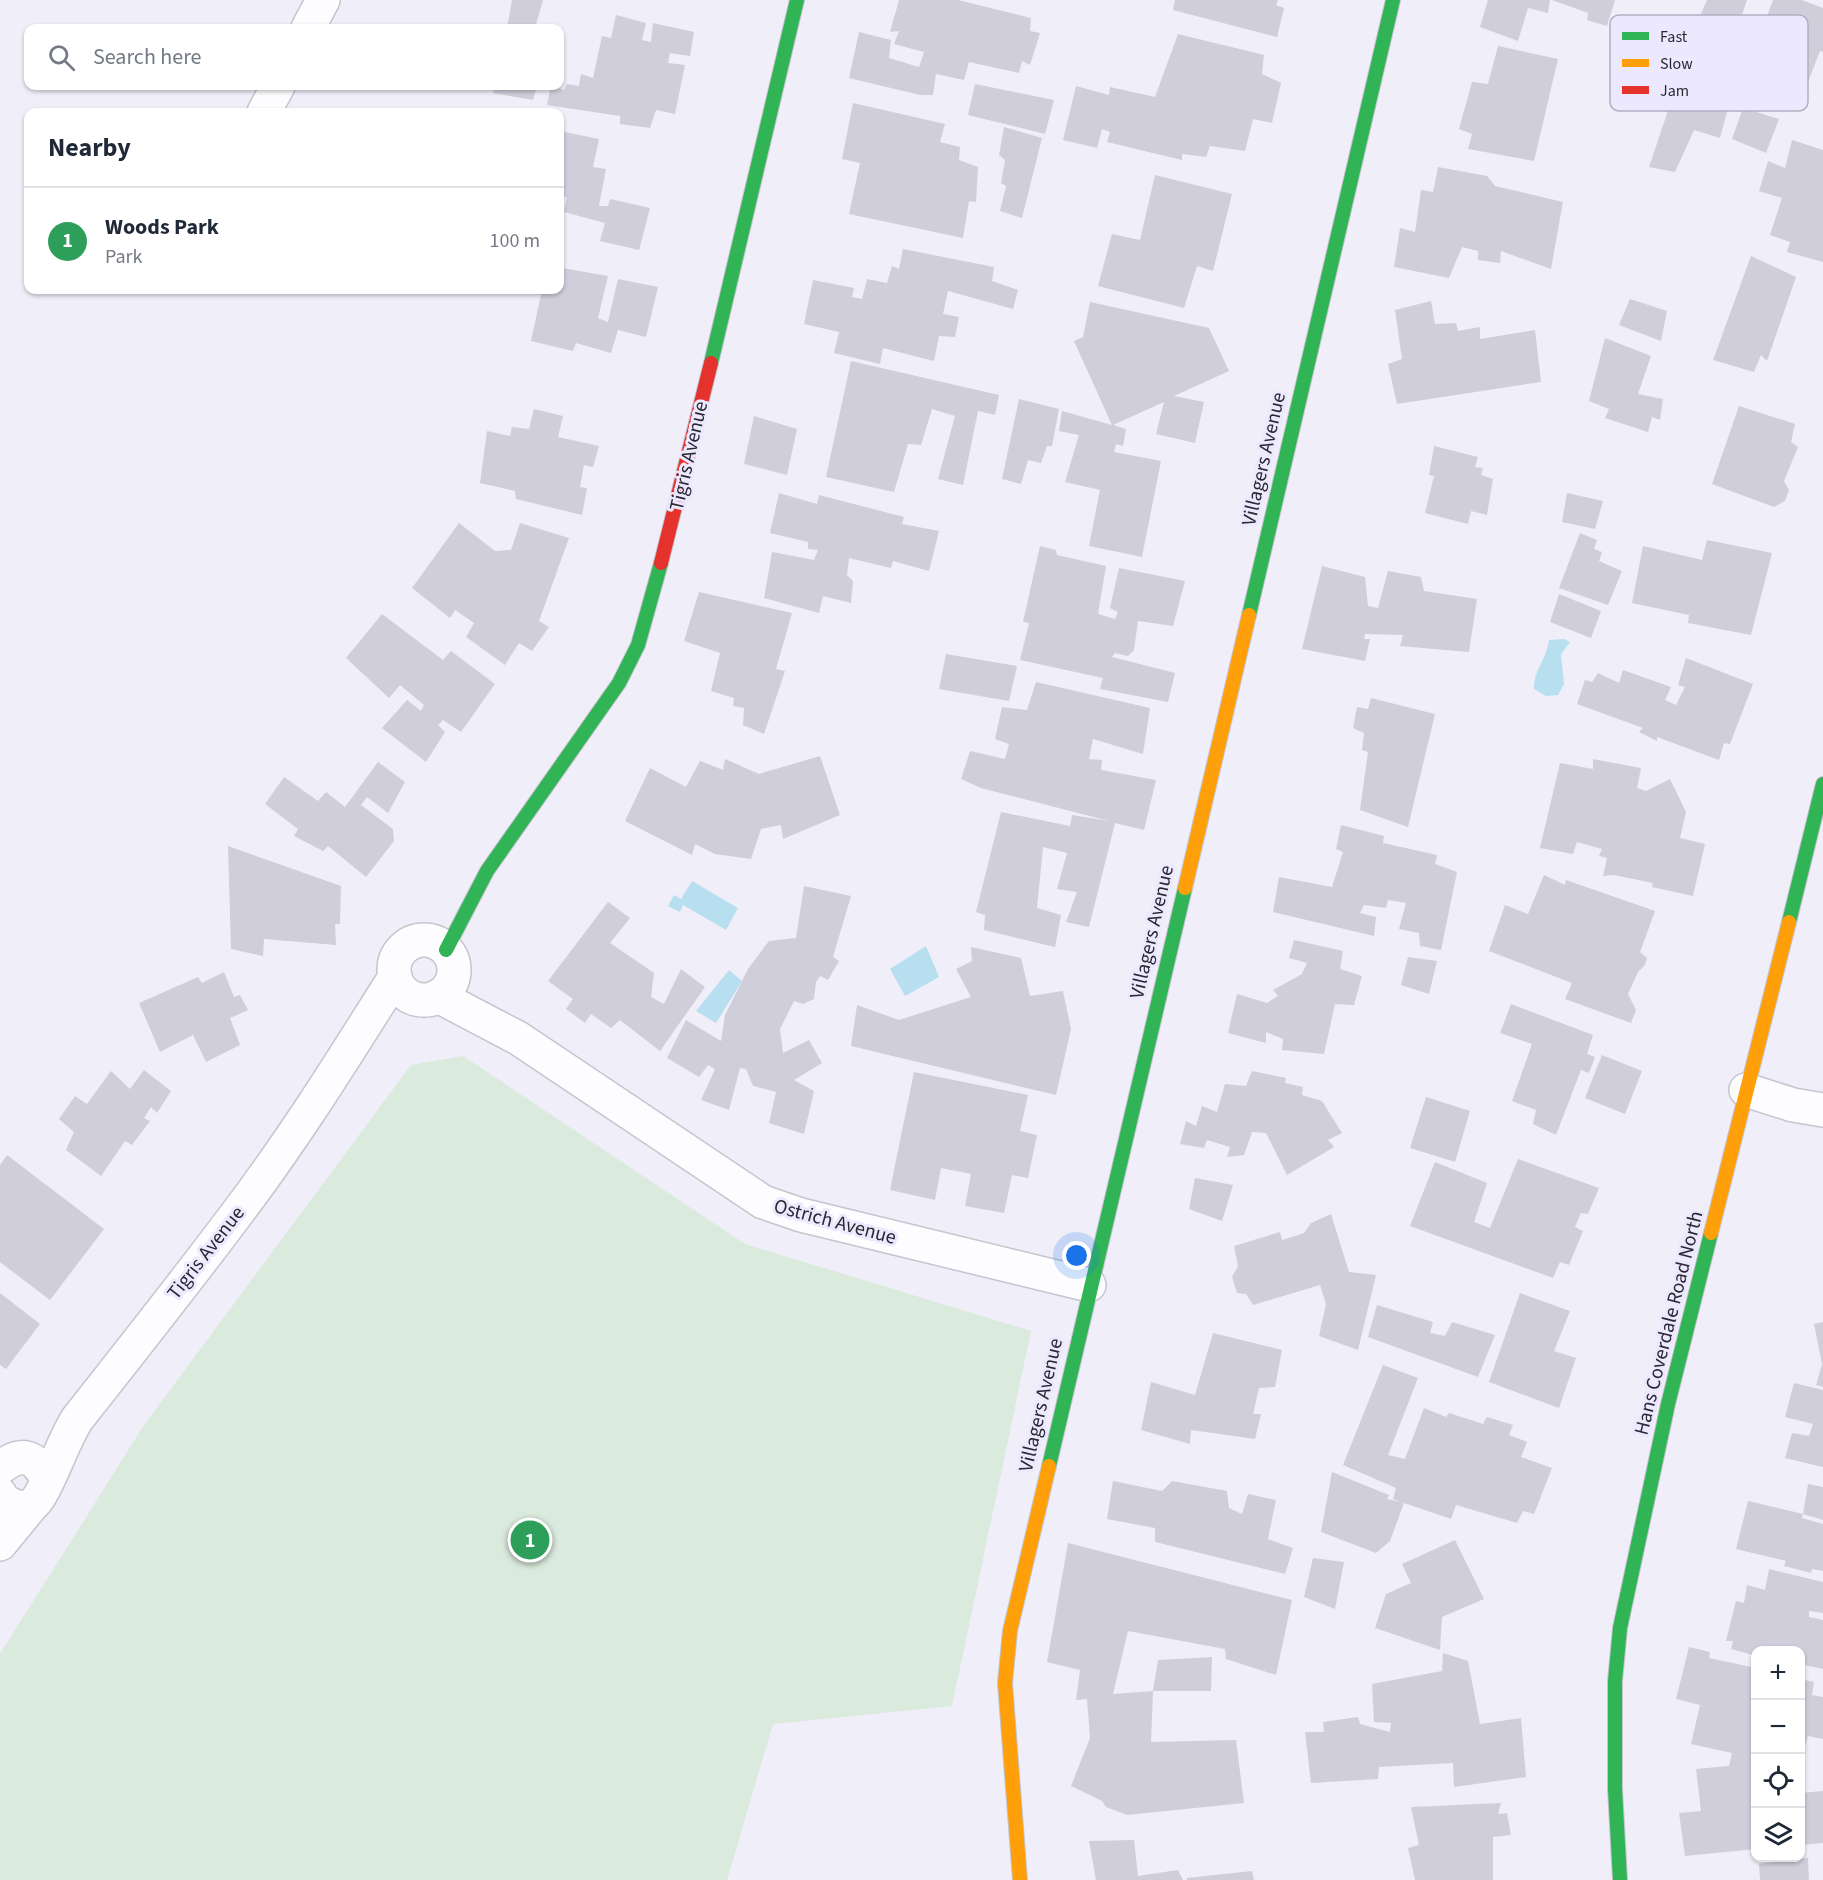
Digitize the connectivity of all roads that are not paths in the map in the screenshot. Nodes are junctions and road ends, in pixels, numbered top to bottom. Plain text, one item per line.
1 (322, 0) edge
2 (797, 0) edge
3 (1393, 0) edge
4 (310, 24) edge
5 (276, 90) edge
6 (266, 108) edge
7 (1823, 784) edge
8 (487, 871) joint
9 (428, 973) junction
10 (1746, 1090) junction
11 (1823, 1110) edge
12 (1089, 1285) junction
13 (13, 1480) edge
14 (0, 1545) edge
15 (1020, 1880) edge
16 (1620, 1880) edge

1 - 4 street
2 - 8 street, Tigris Avenue
3 - 12 street, Villagers Avenue
5 - 6 street
7 - 10 street, Hans Coverdale Road North
8 - 9 street, Tigris Avenue
9 - 12 street, Ostrich Avenue
9 - 13 street, Tigris Avenue
10 - 11 street
10 - 16 street, Hans Coverdale Road North
12 - 15 street, Villagers Avenue
13 - 14 street, Tigris Avenue

